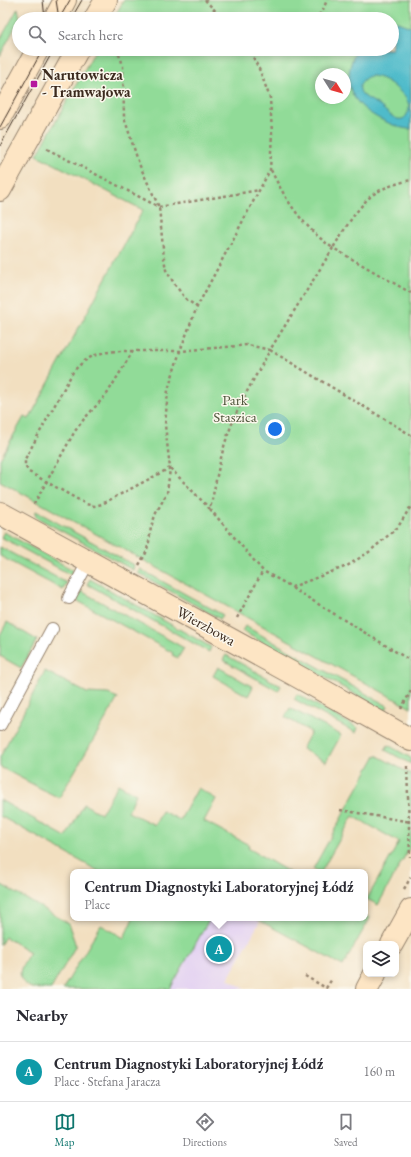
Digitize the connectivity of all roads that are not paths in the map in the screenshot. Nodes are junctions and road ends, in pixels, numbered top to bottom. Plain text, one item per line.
1 (65, 0) edge
2 (59, 12) edge
3 (34, 56) edge
4 (74, 56) edge
5 (0, 118) edge
6 (0, 190) edge
7 (0, 513) edge
8 (88, 562) junction
9 (69, 598) dead end
10 (52, 629) dead end
11 (0, 725) edge
12 (411, 740) edge
13 (411, 910) edge
14 (394, 941) edge
15 (373, 977) edge
16 (367, 989) edge

1 - 2 street
3 - 5 street
4 - 6 street
7 - 8 street, Wierzbowa
8 - 9 lane
8 - 12 street, Wierzbowa
10 - 11 lane
13 - 14 street
15 - 16 street

